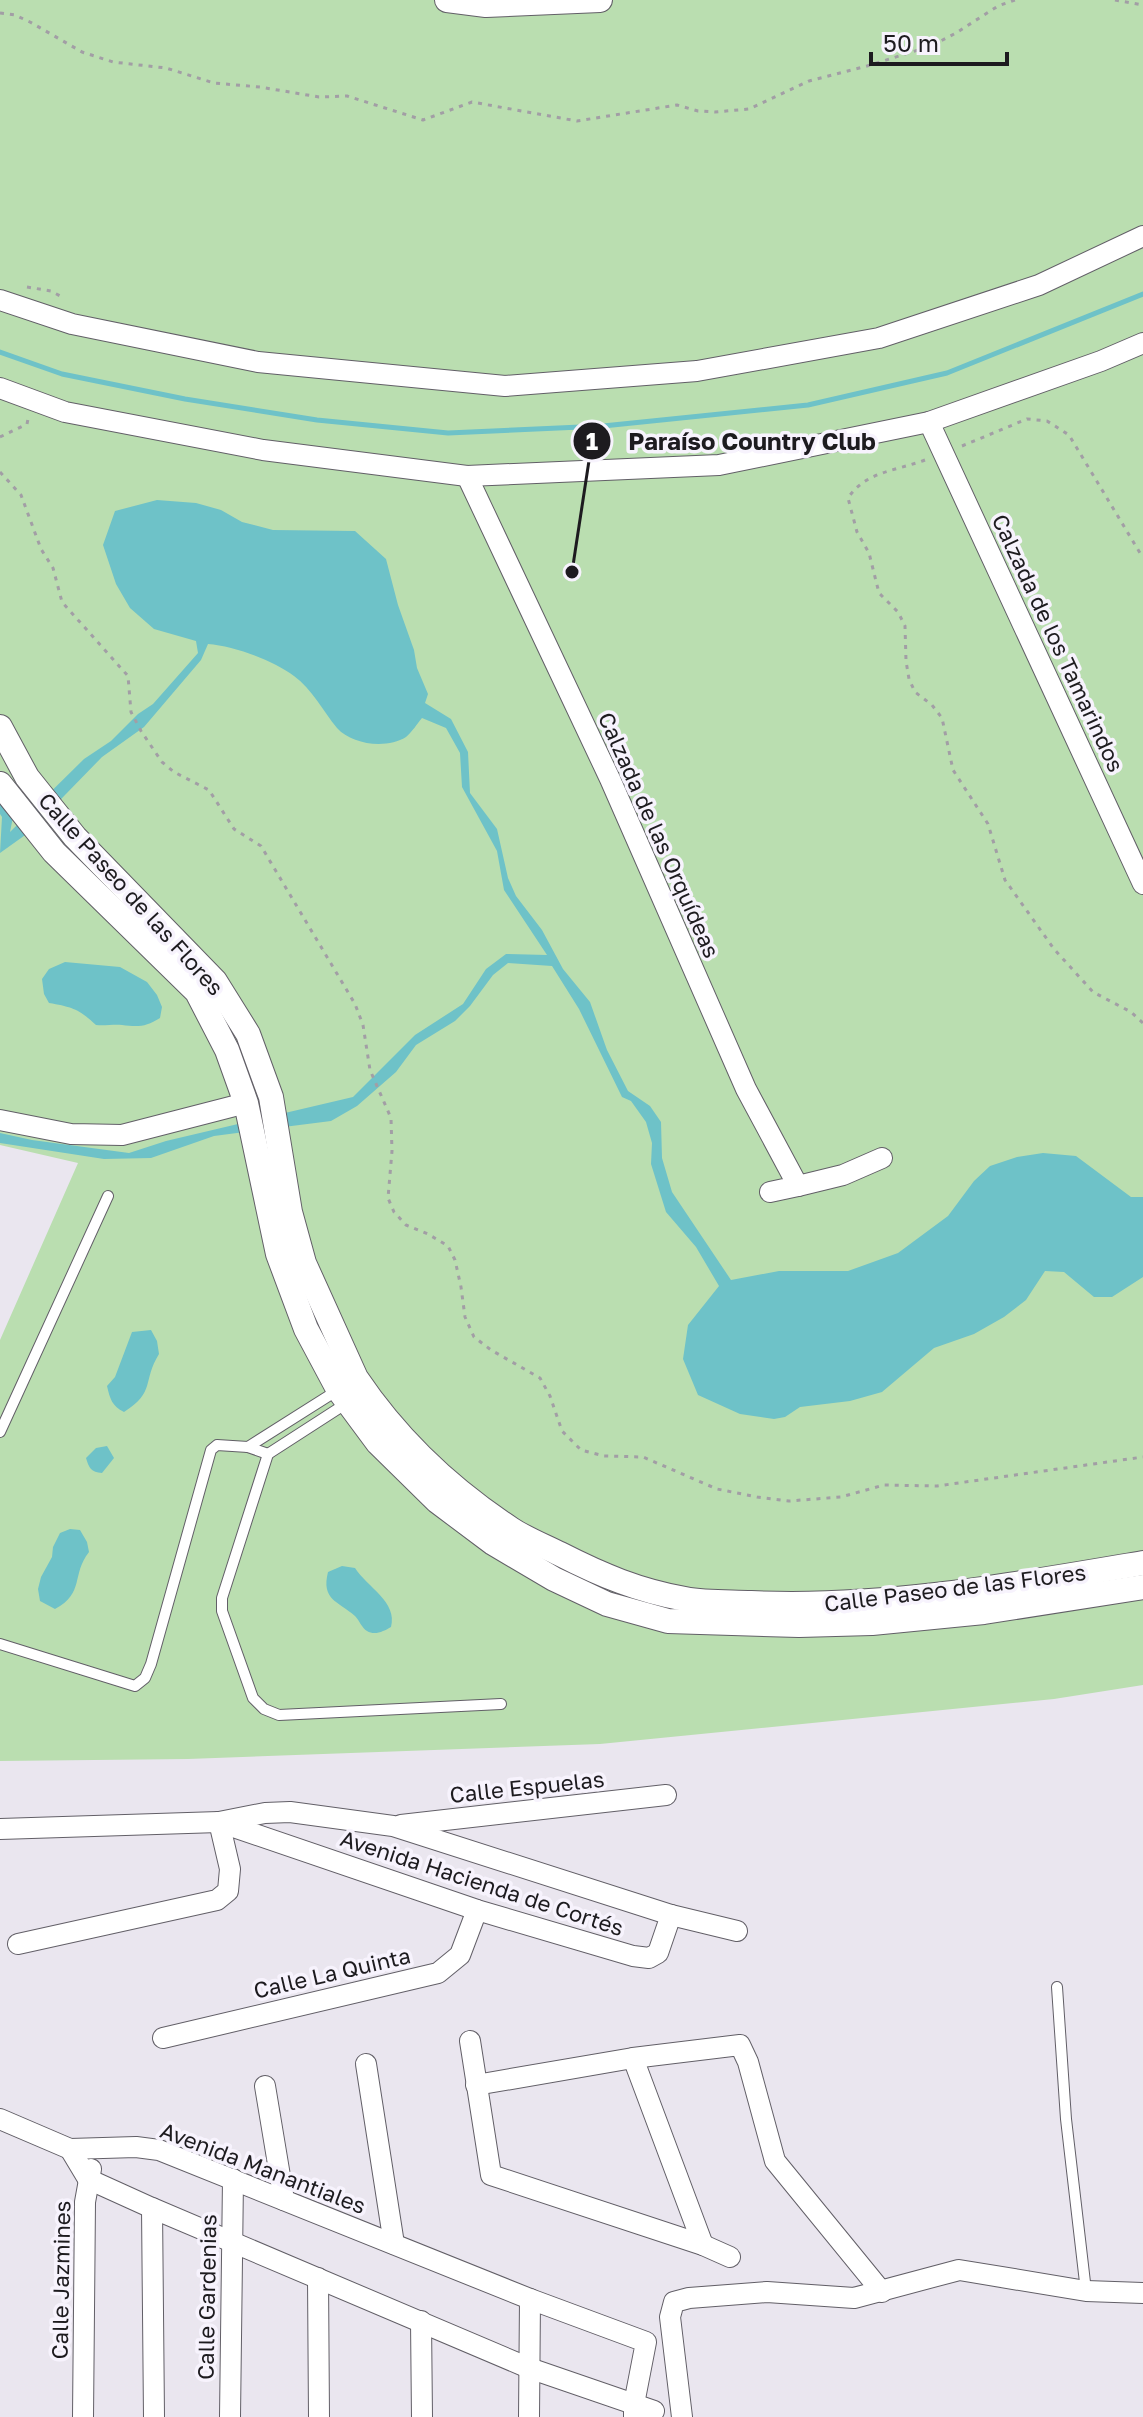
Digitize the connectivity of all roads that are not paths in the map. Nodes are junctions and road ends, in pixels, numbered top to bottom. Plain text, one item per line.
1 (447, 0) edge
2 (600, 0) edge
3 (1143, 236) edge
4 (0, 300) edge
5 (1143, 343) edge
6 (0, 388) edge
7 (929, 422) junction
8 (467, 476) junction
9 (0, 727) edge
10 (3, 789) edge
11 (1143, 884) edge
12 (260, 1068) junction
13 (238, 1079) junction
14 (246, 1103) junction
15 (0, 1120) edge
16 (268, 1153) junction
17 (882, 1158) dead end
18 (798, 1186) junction
19 (770, 1192) dead end
20 (108, 1196) dead end
21 (352, 1390) junction
22 (0, 1432) edge
23 (248, 1447) junction
24 (268, 1454) junction
25 (1143, 1563) edge
26 (1143, 1587) edge
27 (983, 1601) junction
28 (0, 1644) edge
29 (501, 1704) dead end
30 (666, 1795) dead end
31 (219, 1822) junction
32 (393, 1826) junction
33 (0, 1829) edge
34 (477, 1910) junction
35 (671, 1915) junction
36 (737, 1931) dead end
37 (18, 1944) dead end
38 (1057, 1987) dead end
39 (163, 2038) dead end
40 (470, 2041) dead end
41 (633, 2058) junction
42 (366, 2064) dead end
43 (476, 2085) junction
44 (265, 2086) dead end
45 (0, 2119) edge
46 (99, 2146) junction
47 (70, 2149) junction
48 (88, 2179) junction
49 (233, 2179) junction
50 (284, 2200) junction
51 (152, 2208) junction
52 (232, 2243) junction
53 (394, 2244) junction
54 (703, 2245) junction
55 (730, 2257) dead end
56 (318, 2278) junction
57 (1086, 2291) junction
58 (882, 2292) junction
59 (1143, 2293) edge
60 (530, 2299) junction
61 (421, 2321) junction
62 (529, 2368) junction
63 (641, 2411) edge
64 (83, 2417) edge
65 (154, 2417) edge
66 (230, 2417) edge
67 (319, 2417) edge
68 (422, 2417) edge
69 (529, 2417) edge
70 (682, 2417) edge

1 - 2 street
3 - 4 street
5 - 7 street
6 - 8 street
7 - 8 street
7 - 11 street, Calzada de los Tamarindos
8 - 18 street, Calzada de las Orquídeas
9 - 12 street, Calle Paseo de las Flores
10 - 13 street, Calle Paseo de las Flores
12 - 13 street
12 - 16 street, Calle Paseo de las Flores
13 - 14 street, Calle Paseo de las Flores
14 - 15 street
14 - 16 street, Calle Paseo de las Flores
16 - 21 street, Calle Paseo de las Flores
17 - 18 street
18 - 19 street
20 - 22 lane
21 - 23 lane
21 - 24 lane
21 - 27 street, Calle Paseo de las Flores
23 - 24 lane
23 - 28 lane
24 - 29 lane
25 - 27 street, Calle Paseo de las Flores
26 - 27 street, Calle Paseo de las Flores
30 - 32 street, Calle Espuelas
31 - 32 street, Avenida Hacienda de Cortés
31 - 33 street, Avenida Hacienda de Cortés
31 - 34 street, Avenida Hacienda de Cortés
31 - 37 street
32 - 35 street, Avenida Hacienda de Cortés
34 - 35 street, Avenida Hacienda de Cortés
34 - 39 street, Calle La Quinta
35 - 36 street
38 - 57 lane
40 - 43 street
41 - 43 street
41 - 54 street
41 - 58 street
42 - 53 street
43 - 54 street
44 - 50 street
45 - 47 street
46 - 47 street, Avenida Manantiales
46 - 48 street, Calle Jazmines
46 - 49 street, Avenida Manantiales
47 - 48 street
48 - 51 street, Avenida Manantiales
48 - 64 street, Calle Jazmines
49 - 50 street, Avenida Manantiales
49 - 52 street, Calle Gardenias
50 - 53 street, Avenida Manantiales
51 - 52 street, Avenida Manantiales
51 - 65 street
52 - 56 street, Avenida Manantiales
52 - 66 street, Calle Gardenias
53 - 60 street, Avenida Manantiales
54 - 55 street
56 - 61 street, Avenida Manantiales
56 - 67 street
57 - 58 street
57 - 59 street
58 - 70 street
60 - 62 street
60 - 63 street, Avenida Manantiales
61 - 62 street, Avenida Manantiales
61 - 68 street
62 - 63 street, Avenida Manantiales
62 - 69 street

